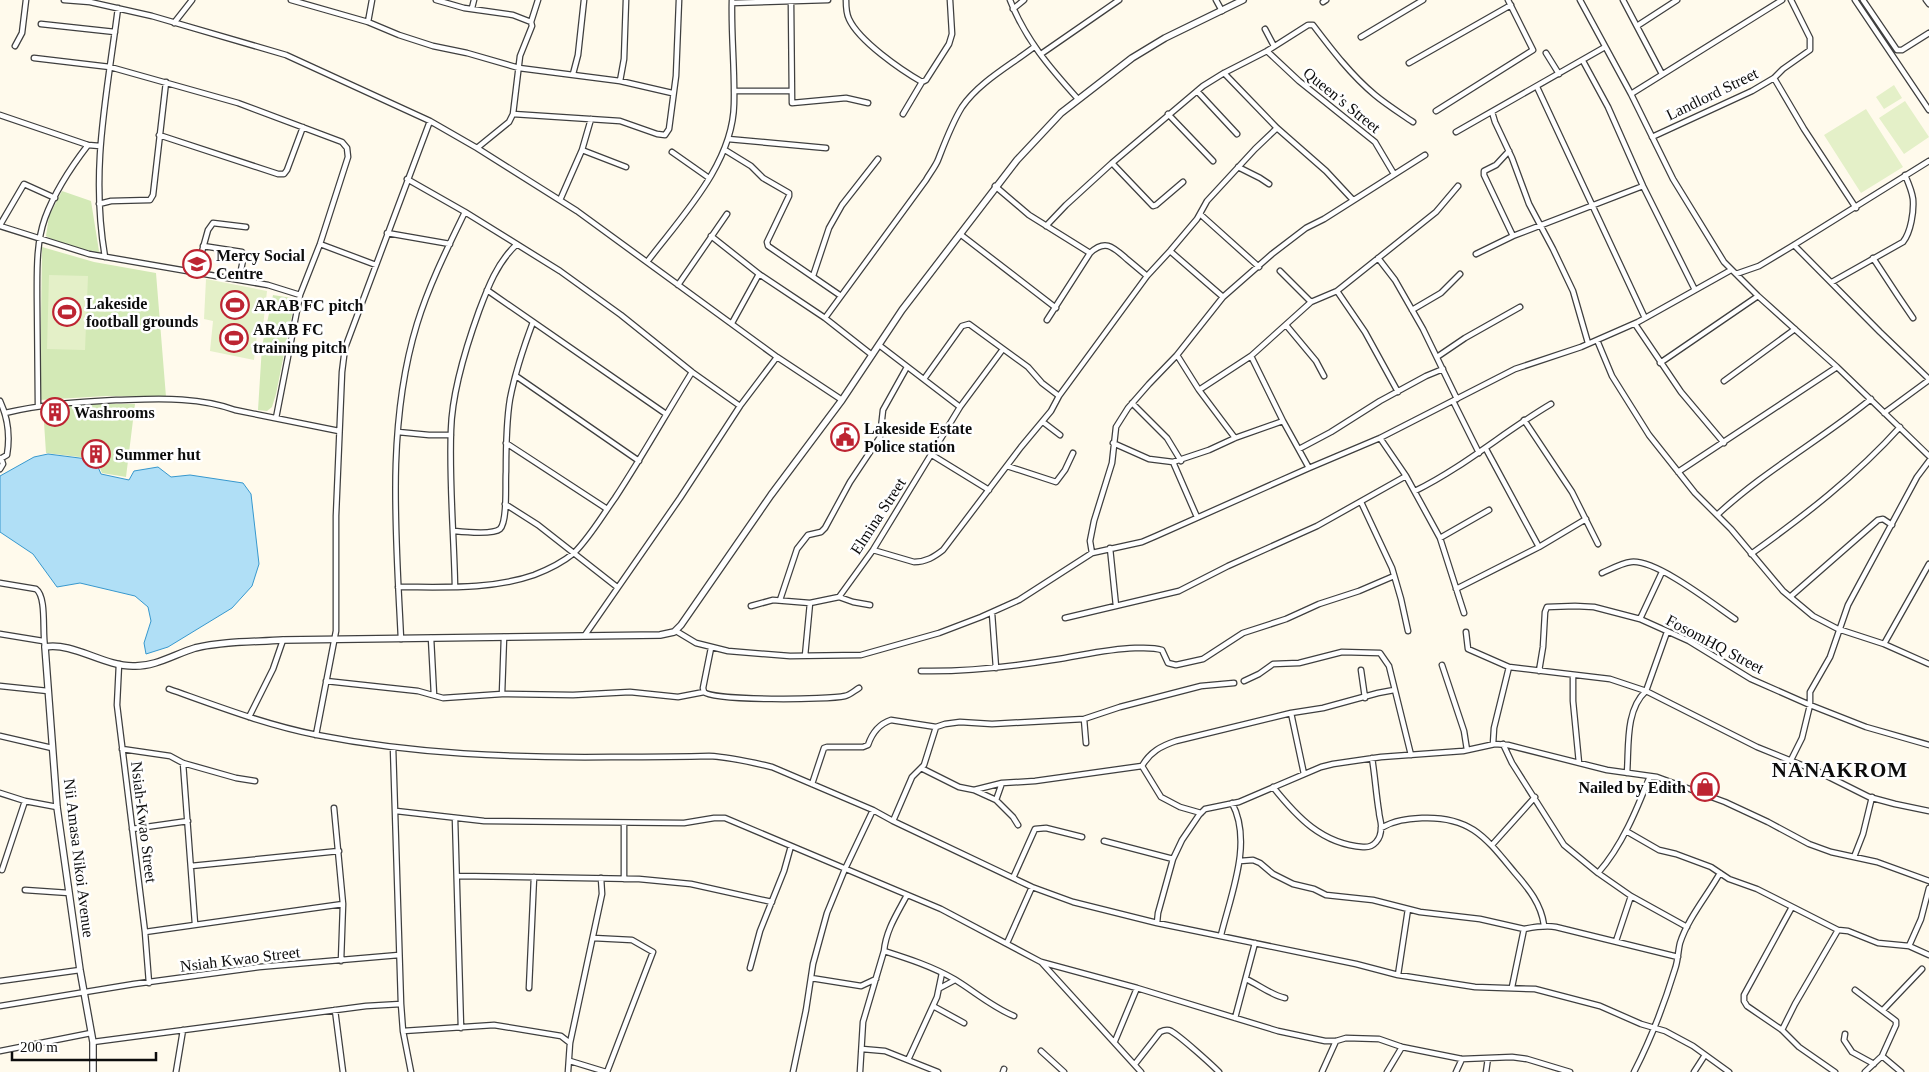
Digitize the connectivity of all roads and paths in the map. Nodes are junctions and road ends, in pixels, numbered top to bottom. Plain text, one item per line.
1 (26, 0) edge
2 (64, 0) edge
3 (68, 0) edge
4 (192, 0) edge
5 (291, 0) edge
6 (372, 0) edge
7 (436, 0) edge
8 (474, 0) edge
9 (538, 0) edge
10 (584, 0) edge
11 (626, 0) edge
12 (679, 0) edge
13 (828, 0) edge
14 (846, 0) edge
15 (950, 0) edge
16 (1010, 0) edge
17 (1024, 0) edge
18 (1119, 0) edge
19 (1216, 0) edge
20 (1242, 0) edge
21 (1423, 0) edge
22 (1508, 0) edge
23 (1580, 0) edge
24 (1624, 0) edge
25 (1677, 0) edge
26 (1782, 0) edge
27 (1791, 0) edge
28 (1854, 0) edge
29 (1863, 0) edge
30 (1926, 0) edge
31 (732, 1) edge
32 (791, 2) junction
33 (1929, 4) edge
34 (1511, 6) junction
35 (118, 8) junction
36 (472, 8) junction
37 (1013, 8) junction
38 (1222, 11) junction
39 (368, 22) junction
40 (531, 22) junction
41 (174, 23) junction
42 (41, 24) dead end
43 (1637, 26) junction
44 (1265, 29) dead end
45 (115, 32) junction
46 (1929, 33) edge
47 (1361, 37) dead end
48 (15, 46) dead end
49 (1274, 46) junction
50 (1034, 47) junction
51 (1605, 47) junction
52 (1267, 51) junction
53 (1546, 53) dead end
54 (1041, 54) junction
55 (34, 58) dead end
56 (1583, 60) junction
57 (1409, 63) dead end
58 (110, 67) junction
59 (519, 68) junction
60 (1224, 73) junction
61 (573, 74) junction
62 (1559, 74) junction
63 (1662, 74) junction
64 (1774, 78) junction
65 (620, 81) junction
66 (166, 82) junction
67 (922, 82) junction
68 (1537, 87) junction
69 (734, 91) junction
70 (791, 91) junction
71 (1197, 92) junction
72 (672, 93) junction
73 (1631, 94) junction
74 (1078, 98) junction
75 (868, 103) dead end
76 (1929, 110) edge
77 (1436, 111) dead end
78 (1492, 112) junction
79 (513, 114) junction
80 (903, 114) dead end
81 (1168, 114) junction
82 (0, 115) edge
83 (591, 120) junction
84 (430, 121) junction
85 (1413, 122) dead end
86 (303, 127) junction
87 (1277, 128) junction
88 (1456, 132) dead end
89 (1237, 134) dead end
90 (159, 135) junction
91 (1652, 137) junction
92 (728, 139) junction
93 (88, 145) junction
94 (100, 146) junction
95 (477, 148) junction
96 (826, 148) dead end
97 (582, 150) junction
98 (725, 150) junction
99 (672, 152) dead end
100 (1509, 152) junction
101 (1425, 155) dead end
102 (878, 159) dead end
103 (1213, 161) dead end
104 (1929, 161) edge
105 (1112, 163) junction
106 (626, 166) dead end
107 (1238, 167) junction
108 (1394, 174) junction
109 (1905, 175) junction
110 (709, 178) junction
111 (407, 179) junction
112 (1183, 182) dead end
113 (1269, 184) dead end
114 (995, 186) junction
115 (1458, 186) dead end
116 (1643, 186) junction
117 (55, 198) junction
118 (560, 200) junction
119 (1353, 200) junction
120 (99, 204) junction
121 (1592, 205) junction
122 (1856, 208) junction
123 (465, 212) junction
124 (727, 214) dead end
125 (1200, 214) junction
126 (0, 225) edge
127 (1046, 226) junction
128 (1540, 226) junction
129 (246, 227) dead end
130 (387, 233) junction
131 (960, 234) junction
132 (712, 236) junction
133 (1513, 236) junction
134 (41, 239) junction
135 (320, 244) junction
136 (450, 244) junction
137 (516, 245) junction
138 (1794, 245) junction
139 (203, 246) junction
140 (1170, 251) junction
141 (1090, 253) junction
142 (1476, 254) dead end
143 (105, 257) junction
144 (1378, 258) junction
145 (1873, 258) junction
146 (647, 262) junction
147 (376, 265) junction
148 (1259, 267) junction
149 (241, 270) dead end
150 (1730, 270) junction
151 (1280, 272) dead end
152 (196, 273) junction
153 (759, 274) junction
154 (1460, 274) dead end
155 (1736, 274) junction
156 (813, 276) junction
157 (1147, 276) junction
158 (1832, 282) junction
159 (678, 285) junction
160 (487, 290) junction
161 (1695, 290) junction
162 (1337, 291) junction
163 (300, 295) junction
164 (841, 296) junction
165 (1758, 296) junction
166 (1224, 297) junction
167 (1311, 302) junction
168 (1056, 308) junction
169 (1520, 308) dead end
170 (1412, 310) junction
171 (825, 318) junction
172 (1644, 318) junction
173 (1914, 318) dead end
174 (1047, 320) dead end
175 (533, 322) junction
176 (732, 323) junction
177 (1635, 324) junction
178 (1286, 325) junction
179 (1795, 329) junction
180 (1597, 340) junction
181 (1588, 344) junction
182 (879, 345) junction
183 (1003, 349) junction
184 (872, 355) junction
185 (1177, 355) junction
186 (1251, 356) junction
187 (777, 357) junction
188 (1437, 357) junction
189 (1660, 363) junction
190 (907, 366) junction
191 (1837, 367) junction
192 (1443, 369) junction
193 (692, 372) junction
194 (516, 376) junction
195 (1324, 376) dead end
196 (924, 379) junction
197 (1929, 380) edge
198 (1724, 381) dead end
199 (1199, 390) junction
200 (1398, 392) junction
201 (1059, 396) junction
202 (1871, 399) junction
203 (842, 400) junction
204 (1455, 400) junction
205 (0, 401) edge
206 (1132, 403) junction
207 (1551, 404) dead end
208 (38, 405) junction
209 (740, 406) junction
210 (960, 407) junction
211 (3, 410) edge
212 (1884, 413) junction
213 (666, 414) junction
214 (276, 418) junction
215 (1524, 420) junction
216 (1283, 421) junction
217 (1043, 422) junction
218 (1900, 428) junction
219 (339, 431) junction
220 (398, 432) junction
221 (451, 435) junction
222 (1060, 435) dead end
223 (1235, 438) junction
224 (1380, 438) junction
225 (506, 443) junction
226 (1113, 443) junction
227 (1724, 443) junction
228 (1299, 449) junction
229 (1486, 449) junction
230 (1073, 453) dead end
231 (1479, 453) junction
232 (932, 455) junction
233 (1929, 456) edge
234 (1, 459) edge
235 (1929, 460) edge
236 (639, 461) junction
237 (1181, 461) junction
238 (1173, 462) junction
239 (1007, 466) junction
240 (1309, 468) junction
241 (0, 469) edge
242 (1678, 472) junction
243 (1406, 476) junction
244 (989, 490) junction
245 (1415, 491) junction
246 (1361, 502) junction
247 (505, 504) junction
248 (607, 509) junction
249 (1489, 510) dead end
250 (1717, 515) junction
251 (1197, 518) junction
252 (1586, 519) junction
253 (1892, 525) junction
254 (454, 531) junction
255 (1440, 538) junction
256 (1598, 544) dead end
257 (1539, 546) junction
258 (1110, 548) junction
259 (873, 550) junction
260 (573, 553) junction
261 (1092, 553) junction
262 (1751, 554) junction
263 (1929, 564) edge
264 (1662, 572) junction
265 (1602, 573) dead end
266 (1394, 576) junction
267 (0, 583) edge
268 (398, 587) junction
269 (455, 587) junction
270 (617, 587) junction
271 (1456, 589) junction
272 (839, 597) junction
273 (1790, 597) junction
274 (780, 600) junction
275 (810, 603) junction
276 (870, 605) dead end
277 (751, 606) dead end
278 (1116, 606) junction
279 (992, 613) junction
280 (1464, 613) dead end
281 (1066, 618) dead end
282 (1640, 619) junction
283 (1736, 619) dead end
284 (1838, 629) junction
285 (1408, 630) dead end
286 (676, 631) junction
287 (1466, 632) dead end
288 (1667, 632) junction
289 (0, 634) edge
290 (585, 635) junction
291 (504, 637) junction
292 (430, 638) junction
293 (401, 639) junction
294 (283, 640) junction
295 (334, 641) junction
296 (44, 644) junction
297 (1884, 644) junction
298 (711, 648) junction
299 (805, 656) junction
300 (119, 664) junction
301 (1929, 664) edge
302 (1442, 665) dead end
303 (1509, 667) junction
304 (996, 668) junction
305 (921, 670) dead end
306 (1361, 670) dead end
307 (1539, 671) junction
308 (1573, 675) junction
309 (326, 681) junction
310 (1244, 681) dead end
311 (1234, 683) dead end
312 (0, 686) edge
313 (858, 688) dead end
314 (168, 689) dead end
315 (1394, 690) junction
316 (48, 691) junction
317 (1646, 691) junction
318 (704, 692) junction
319 (502, 694) junction
320 (434, 695) junction
321 (1365, 698) junction
322 (1810, 705) junction
323 (1291, 714) junction
324 (249, 717) junction
325 (1084, 720) junction
326 (936, 727) junction
327 (316, 735) junction
328 (0, 736) edge
329 (1086, 743) dead end
330 (1493, 744) junction
331 (1504, 744) junction
332 (1929, 745) edge
333 (393, 747) junction
334 (52, 748) junction
335 (122, 749) junction
336 (1467, 750) junction
337 (1411, 755) junction
338 (1372, 758) junction
339 (1791, 760) junction
340 (183, 763) junction
341 (1579, 763) junction
342 (1142, 766) junction
343 (921, 768) junction
344 (1627, 773) junction
345 (1304, 774) junction
346 (1650, 776) junction
347 (255, 781) dead end
348 (1002, 783) junction
349 (812, 784) junction
350 (1273, 787) junction
351 (974, 790) junction
352 (0, 793) edge
353 (1872, 797) junction
354 (1535, 798) junction
355 (996, 800) junction
356 (24, 801) junction
357 (1232, 803) junction
358 (57, 807) junction
359 (334, 808) dead end
360 (873, 810) junction
361 (396, 811) junction
362 (1929, 811) edge
363 (1201, 813) junction
364 (455, 818) junction
365 (188, 820) junction
366 (892, 821) junction
367 (624, 823) junction
368 (1018, 826) dead end
369 (132, 828) junction
370 (1382, 828) junction
371 (1626, 831) junction
372 (1082, 837) dead end
373 (1104, 842) dead end
374 (1492, 845) junction
375 (791, 846) junction
376 (339, 851) junction
377 (1854, 857) junction
378 (1173, 859) junction
379 (1240, 861) junction
380 (191, 866) junction
381 (845, 869) junction
382 (2, 870) dead end
383 (1598, 873) junction
384 (1720, 873) junction
385 (457, 876) junction
386 (534, 877) junction
387 (601, 878) junction
388 (1013, 878) junction
389 (624, 879) junction
390 (1929, 881) edge
391 (1032, 887) junction
392 (1929, 888) edge
393 (25, 890) dead end
394 (69, 893) junction
395 (907, 895) junction
396 (1631, 896) junction
397 (772, 902) junction
398 (343, 904) junction
399 (1792, 907) junction
400 (1408, 910) junction
401 (1157, 923) junction
402 (196, 924) junction
403 (1544, 925) junction
404 (1687, 926) junction
405 (1524, 929) junction
406 (1838, 930) junction
407 (145, 932) junction
408 (1221, 935) junction
409 (593, 938) junction
410 (1616, 941) junction
411 (1007, 943) junction
412 (1255, 943) junction
413 (1909, 946) junction
414 (884, 951) junction
415 (400, 955) junction
416 (1929, 955) edge
417 (1678, 957) junction
418 (341, 961) junction
419 (1042, 962) junction
420 (750, 968) dead end
421 (1922, 969) dead end
422 (80, 970) junction
423 (942, 973) junction
424 (1398, 975) junction
425 (811, 978) junction
426 (876, 979) junction
427 (1246, 979) junction
428 (955, 980) junction
429 (0, 981) edge
430 (149, 983) junction
431 (1512, 987) junction
432 (529, 988) dead end
433 (940, 988) junction
434 (1136, 988) junction
435 (1854, 990) dead end
436 (84, 992) junction
437 (1284, 998) dead end
438 (401, 1004) junction
439 (0, 1006) edge
440 (933, 1006) junction
441 (335, 1010) junction
442 (1883, 1010) junction
443 (1014, 1016) dead end
444 (1235, 1018) junction
445 (964, 1023) dead end
446 (461, 1028) junction
447 (1654, 1028) junction
448 (183, 1030) junction
449 (1782, 1030) junction
450 (403, 1032) junction
451 (91, 1033) junction
452 (1845, 1034) dead end
453 (1115, 1041) junction
454 (93, 1042) junction
455 (1336, 1042) junction
456 (570, 1043) junction
457 (1402, 1047) junction
458 (862, 1049) junction
459 (0, 1051) edge
460 (1042, 1051) dead end
461 (1705, 1055) junction
462 (1882, 1056) junction
463 (1462, 1058) junction
464 (1488, 1058) junction
465 (908, 1060) junction
466 (570, 1061) junction
467 (1135, 1064) junction
468 (1874, 1064) junction
469 (1139, 1071) edge
470 (93, 1072) edge
471 (176, 1072) edge
472 (343, 1072) edge
473 (411, 1072) edge
474 (568, 1072) edge
475 (606, 1072) edge
476 (794, 1072) edge
477 (860, 1072) edge
478 (938, 1072) edge
479 (1064, 1072) edge
480 (1219, 1072) edge
481 (1322, 1072) edge
482 (1387, 1072) edge
483 (1456, 1072) edge
484 (1486, 1072) edge
485 (1570, 1072) edge
486 (1634, 1072) edge
487 (1694, 1072) edge
488 (1729, 1072) edge
489 (1835, 1072) edge
490 (1865, 1072) edge
491 (1901, 1072) edge

1 - 48 street
2 - 3 street
3 - 35 street
4 - 41 street
5 - 39 street
6 - 39 street
7 - 36 street
8 - 36 street
9 - 40 street
10 - 61 street
11 - 65 street
12 - 72 street
13 - 32 street
14 - 67 street
15 - 67 street
16 - 37 street
17 - 37 street
18 - 54 street
19 - 38 street
20 - 38 street
21 - 47 street
22 - 34 street
23 - 51 street
24 - 43 street
25 - 43 street
26 - 63 street
27 - 64 street, Landlord Street
28 - 76 street
29 - 46 street
30 - 33 street
31 - 32 street
31 - 69 street
32 - 70 street
34 - 57 street
34 - 77 street
35 - 41 street
35 - 45 street
36 - 40 street
37 - 50 street
38 - 74 street
39 - 59 street
40 - 59 street
41 - 84 street
42 - 45 street
43 - 63 street
44 - 49 street
45 - 58 street
49 - 52 street
49 - 85 street
50 - 54 street
50 - 164 street
51 - 56 street
51 - 73 street
52 - 60 street
52 - 108 street, Queen’s Street
53 - 62 street
54 - 74 street
55 - 58 street
56 - 62 street
56 - 116 street
58 - 66 street
58 - 94 street
59 - 61 street
59 - 79 street
60 - 71 street
60 - 87 street
61 - 65 street
62 - 68 street
63 - 73 street
64 - 91 street, Landlord Street
64 - 122 street
65 - 72 street
66 - 86 street
66 - 90 street
67 - 80 street
68 - 78 street
68 - 121 street
69 - 70 street
69 - 92 street
70 - 75 street
71 - 81 street
71 - 89 street
72 - 83 street
73 - 91 street
74 - 114 street
78 - 88 street
78 - 100 street
79 - 83 street
79 - 95 street
81 - 103 street
81 - 105 street
82 - 93 street
83 - 97 street
84 - 95 street
84 - 111 street
86 - 90 street
86 - 135 street
87 - 107 street
87 - 119 street
90 - 120 street
91 - 150 street
92 - 96 street
92 - 98 street
93 - 94 street
93 - 117 street
94 - 120 street
95 - 118 street
97 - 106 street
97 - 118 street
98 - 110 street
98 - 156 street
99 - 110 street
100 - 128 street
100 - 133 street
101 - 108 street
102 - 156 street
104 - 109 street
105 - 112 street
105 - 127 street
107 - 113 street
107 - 125 street
108 - 119 street
109 - 122 street
109 - 145 street
110 - 146 street
111 - 123 street
111 - 130 street
114 - 127 street
114 - 131 street
115 - 144 street
116 - 121 street
116 - 161 street
117 - 126 street
117 - 134 street
118 - 146 street
119 - 148 street
120 - 143 street
121 - 128 street
121 - 172 street
122 - 138 street
123 - 136 street
123 - 137 street
124 - 132 street
125 - 140 street
125 - 148 street
126 - 134 street
127 - 141 street
128 - 133 street
128 - 181 street
129 - 139 street
130 - 136 street
130 - 147 street
131 - 168 street
131 - 182 street
132 - 153 street
132 - 159 street
133 - 142 street
134 - 143 street
134 - 208 street
135 - 147 street
135 - 163 street
136 - 220 street
137 - 160 street
137 - 193 street
138 - 155 street
138 - 158 street
139 - 149 street
139 - 152 street
140 - 157 street
140 - 166 street
141 - 157 street
141 - 168 street
143 - 152 street
144 - 162 street
144 - 170 street
145 - 158 street
145 - 173 street
146 - 159 street
147 - 219 street
148 - 166 street
150 - 155 street
150 - 161 street
151 - 167 street
152 - 163 street
153 - 171 street
153 - 176 street
154 - 170 street
155 - 165 street
156 - 164 street
157 - 201 street
158 - 197 street
159 - 176 street
160 - 175 street
160 - 221 street
161 - 172 street
162 - 167 street
162 - 200 street
163 - 214 street
164 - 171 street
165 - 179 street
165 - 189 street
166 - 185 street
167 - 178 street
168 - 174 street
169 - 188 street
170 - 188 street
171 - 184 street
172 - 177 street
175 - 194 street
175 - 213 street
176 - 187 street
177 - 180 street
177 - 189 street
178 - 186 street
178 - 195 street
179 - 191 street
179 - 198 street
180 - 181 street
180 - 242 street
181 - 204 street
182 - 184 street
182 - 190 street
183 - 196 street
183 - 201 street
183 - 210 street, Elmina Street
184 - 203 street
185 - 199 street
185 - 206 street
186 - 199 street
186 - 216 street
187 - 203 street
187 - 209 street
188 - 192 street
189 - 227 street
190 - 196 street
190 - 274 street
191 - 202 street
191 - 227 street
192 - 200 street
192 - 204 street
193 - 209 street
193 - 213 street
194 - 225 street
194 - 236 street
196 - 210 street
197 - 212 street
199 - 223 street
200 - 228 street
201 - 217 street
202 - 212 street
202 - 250 street
203 - 286 street
204 - 224 street
204 - 231 street
205 - 211 street
206 - 226 street
206 - 237 street
207 - 215 street
208 - 211 street
208 - 214 street
209 - 270 street
210 - 232 street, Elmina Street
211 - 234 street
212 - 218 street
213 - 236 street
214 - 219 street
215 - 229 street
215 - 252 street
216 - 223 street
216 - 228 street
217 - 222 street
217 - 239 street
218 - 233 street
218 - 262 street
219 - 295 street
220 - 221 street
220 - 268 street
221 - 254 street
223 - 237 street
224 - 240 street
224 - 243 street
225 - 247 street
225 - 248 street
226 - 238 street
226 - 261 street
227 - 242 street
228 - 240 street
229 - 231 street
229 - 257 street
230 - 239 street
231 - 245 street
232 - 244 street
232 - 259 street, Elmina Street
234 - 241 street
235 - 253 street
236 - 248 street
237 - 238 street
238 - 251 street
239 - 244 street
240 - 251 street
242 - 250 street
243 - 245 street
243 - 246 street
244 - 259 street
245 - 255 street
246 - 266 street
246 - 278 street
247 - 254 street
247 - 260 street
248 - 260 street
249 - 255 street
250 - 262 street
251 - 258 street
252 - 256 street
252 - 257 street
253 - 273 street
253 - 284 street
254 - 269 street
255 - 271 street
257 - 271 street
258 - 261 street
258 - 278 street
259 - 272 street, Elmina Street
260 - 269 street
260 - 270 street
261 - 279 street
262 - 273 street
263 - 297 street
264 - 265 street
264 - 282 street
264 - 283 street
266 - 285 street
266 - 304 street
267 - 296 street
268 - 269 street
268 - 293 street
270 - 290 street
271 - 280 street
272 - 275 street
272 - 276 street
273 - 284 street
274 - 275 street
274 - 277 street
275 - 299 street
278 - 281 street
279 - 299 street
279 - 304 street
282 - 288 street, FosomHQ Street
282 - 307 street, FosomHQ Street
284 - 297 street
284 - 322 street
286 - 290 street
286 - 298 street
287 - 303 street
288 - 317 street
288 - 322 street, FosomHQ Street
289 - 296 street
290 - 291 street
291 - 292 street
291 - 319 street
292 - 293 street
292 - 320 street
293 - 295 street
294 - 295 street
294 - 300 street
294 - 324 street
295 - 309 street
296 - 300 street
296 - 316 street, Nii Amasa Nikoi Avenue
297 - 301 street
298 - 299 street
298 - 318 street
300 - 335 street, Nsiah-Kwao Street
302 - 336 street
303 - 307 street
303 - 330 street
304 - 305 street
306 - 321 street
307 - 308 street
308 - 317 street
308 - 341 street
309 - 320 street
309 - 327 street
310 - 315 street
311 - 325 street
312 - 316 street
313 - 318 street
314 - 324 street
315 - 321 street
315 - 337 street
316 - 334 street, Nii Amasa Nikoi Avenue
317 - 339 street
317 - 344 street
318 - 319 street
319 - 320 street
321 - 323 street
322 - 332 street, FosomHQ Street
322 - 339 street
323 - 342 street
323 - 345 street
324 - 327 street
325 - 326 street
325 - 329 street
326 - 343 street
326 - 349 street
327 - 333 street
328 - 334 street
330 - 331 street
330 - 336 street
331 - 341 street
331 - 354 street
333 - 349 street
333 - 361 street
334 - 358 street, Nii Amasa Nikoi Avenue
335 - 340 street
335 - 369 street, Nsiah-Kwao Street
336 - 337 street
337 - 338 street
338 - 345 street
338 - 370 street
339 - 353 street
340 - 347 street
340 - 365 street
341 - 344 street
342 - 348 street
342 - 363 street
343 - 351 street
343 - 366 street
344 - 346 street
345 - 350 street
346 - 371 street
346 - 377 street
348 - 351 street
348 - 355 street
349 - 360 street
350 - 357 street
350 - 370 street
351 - 355 street
352 - 356 street
353 - 362 street
353 - 377 street
354 - 374 street
354 - 383 street
355 - 368 street
356 - 358 street
356 - 382 street
357 - 363 street
357 - 379 street
358 - 394 street, Nii Amasa Nikoi Avenue
359 - 376 street
360 - 366 street
360 - 381 street
361 - 364 street
361 - 415 street
363 - 378 street
364 - 367 street
364 - 385 street
365 - 369 street
365 - 380 street
366 - 388 street
367 - 375 street
367 - 389 street
369 - 407 street, Nsiah-Kwao Street
370 - 374 street
371 - 383 street
371 - 384 street
372 - 388 street
373 - 378 street
374 - 403 street
375 - 381 street
375 - 397 street
376 - 380 street
376 - 398 street
377 - 390 street
378 - 401 street
379 - 400 street
379 - 408 street
380 - 402 street
381 - 395 street
381 - 425 street
383 - 396 street
384 - 399 street
384 - 404 street
385 - 386 street
385 - 446 street
386 - 387 street
386 - 432 street
387 - 389 street
387 - 409 street
388 - 391 street
389 - 397 street
391 - 401 street
391 - 411 street
392 - 413 street
393 - 394 street
394 - 422 street, Nii Amasa Nikoi Avenue
395 - 411 street
395 - 414 street
396 - 404 street
396 - 410 street
397 - 420 street
398 - 402 street
398 - 418 street
399 - 406 street
399 - 449 street
400 - 405 street
400 - 424 street
401 - 408 street
402 - 407 street
403 - 405 street
403 - 410 street
404 - 417 street
405 - 431 street
406 - 413 street
406 - 449 street
407 - 430 street, Nsiah-Kwao Street
408 - 412 street
409 - 456 street
409 - 475 street
410 - 417 street
411 - 419 street
412 - 424 street
412 - 427 street
413 - 416 street
414 - 423 street
414 - 426 street
415 - 418 street, Nsiah Kwao Street
415 - 438 street
417 - 447 street
418 - 430 street, Nsiah Kwao Street
419 - 434 street
419 - 453 street
421 - 442 street
422 - 429 street
422 - 436 street, Nii Amasa Nikoi Avenue
423 - 428 street
423 - 433 street
424 - 431 street
425 - 426 street
425 - 476 street
426 - 458 street
427 - 437 street
427 - 444 street
428 - 433 street
428 - 443 street
430 - 436 street, Nsiah Kwao Street
431 - 447 street
433 - 440 street
434 - 444 street
434 - 453 street
435 - 442 street
436 - 439 street, Nsiah Kwao Street
436 - 451 street, Nii Amasa Nikoi Avenue
438 - 441 street
438 - 450 street
440 - 445 street
440 - 465 street
441 - 448 street
441 - 472 street
442 - 462 street
444 - 455 street
446 - 450 street
446 - 456 street
447 - 461 street
447 - 486 street
448 - 454 street
448 - 471 street
449 - 489 street
450 - 473 street
451 - 454 street, Nii Amasa Nikoi Avenue
451 - 459 street
452 - 468 street
453 - 467 street
454 - 470 street, Nii Amasa Nikoi Avenue
455 - 457 street
455 - 481 street
456 - 466 street
457 - 463 street
457 - 482 street
458 - 465 street
458 - 477 street
460 - 479 street
461 - 487 street
461 - 488 street
462 - 468 street
462 - 491 street
463 - 464 street
463 - 483 street
464 - 484 street
464 - 485 street
465 - 478 street
466 - 474 street
466 - 475 street
467 - 469 street
467 - 480 street
468 - 490 street

